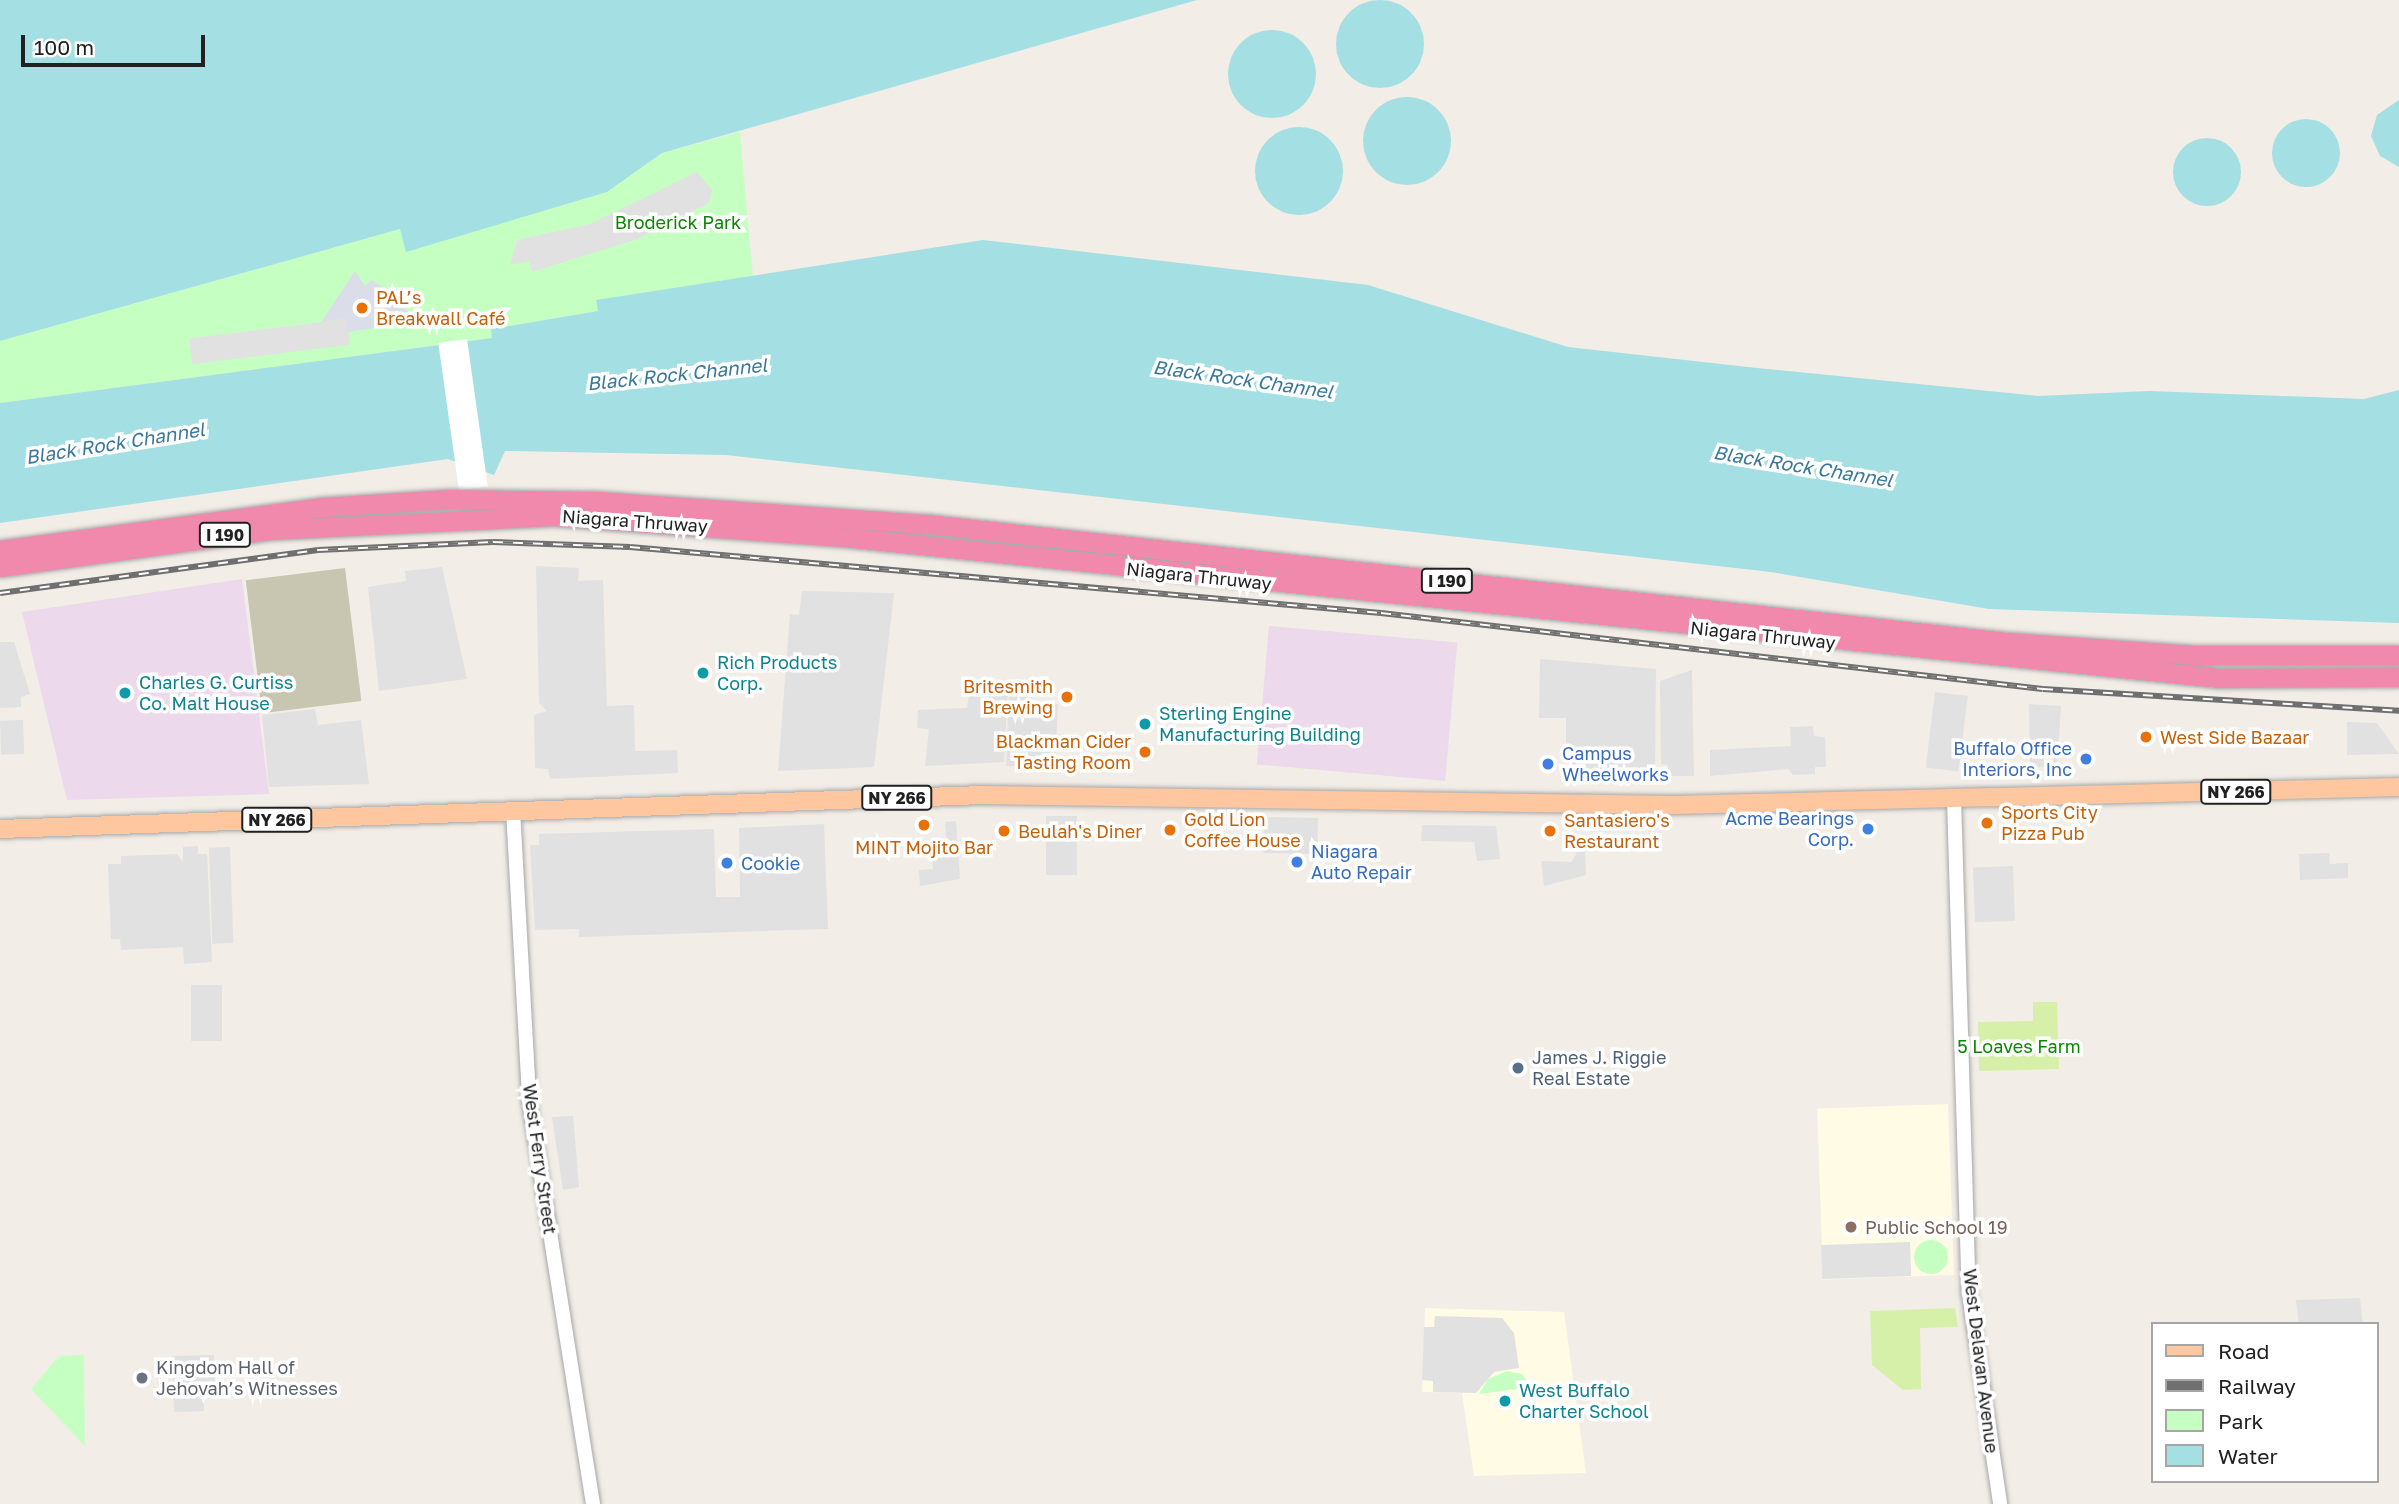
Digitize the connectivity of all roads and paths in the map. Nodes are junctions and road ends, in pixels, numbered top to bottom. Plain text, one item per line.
1 (450, 508) junction
2 (494, 508) junction
3 (0, 550) edge
4 (0, 566) edge
5 (2399, 655) edge
6 (2399, 677) edge
7 (2399, 788) edge
8 (1954, 799) junction
9 (513, 810) junction
10 (0, 829) edge
11 (593, 1504) edge
12 (2000, 1504) edge

1 - 2 highway, Niagara Thruway / I 190
1 - 3 highway, Niagara Thruway / I 190
1 - 4 highway, Niagara Thruway / I 190
2 - 5 highway, Niagara Thruway / I 190
2 - 6 highway, Niagara Thruway / I 190
7 - 8 main road, NY 266
8 - 9 main road, NY 266
8 - 12 street, West Delavan Avenue
9 - 10 main road, NY 266
9 - 11 street, West Ferry Street

